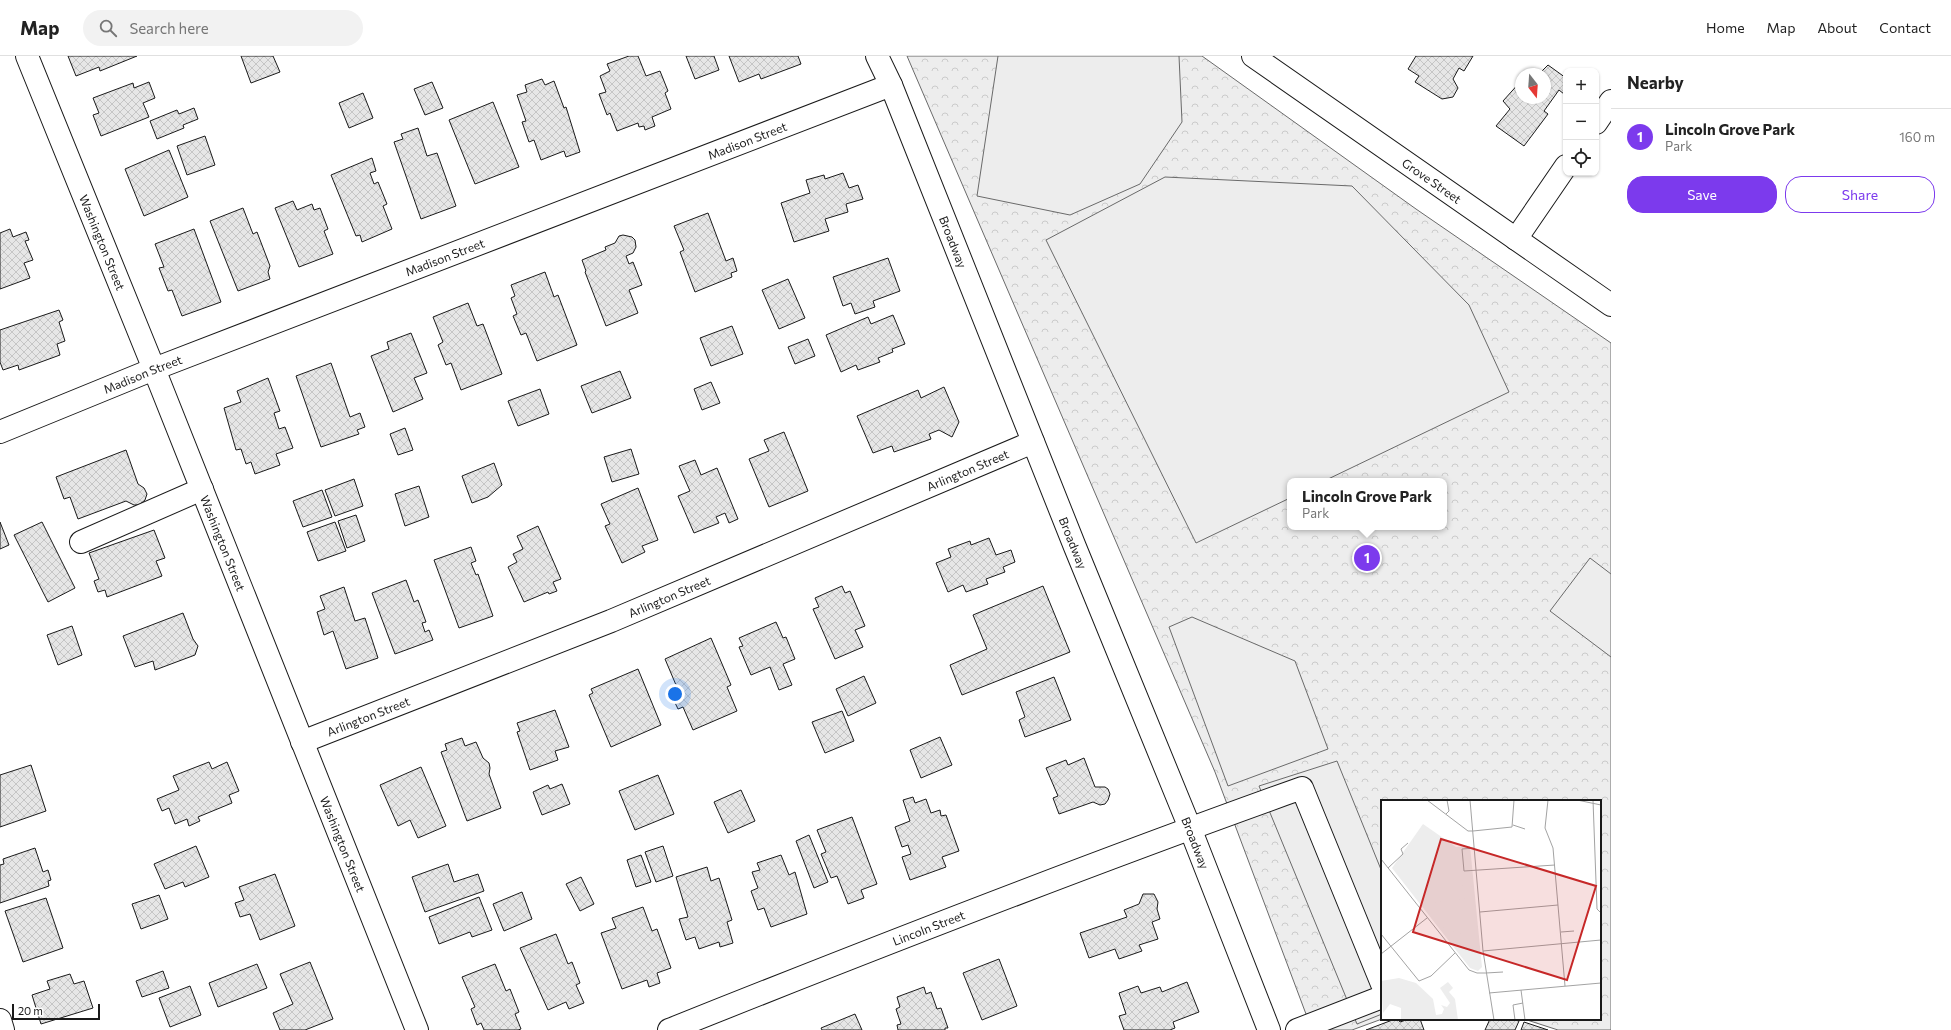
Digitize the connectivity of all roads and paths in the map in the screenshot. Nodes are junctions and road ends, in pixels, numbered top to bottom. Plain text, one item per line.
1 (27, 56) edge
2 (878, 56) edge
3 (1253, 56) edge
4 (891, 85) junction
5 (1611, 101) edge
6 (1599, 119) edge
7 (1563, 170) edge
8 (1516, 239) junction
9 (1611, 305) edge
10 (154, 370) junction
11 (0, 432) edge
12 (1033, 442) junction
13 (202, 489) junction
14 (81, 542) dead end
15 (302, 742) junction
16 (1190, 828) junction
17 (1381, 982) edge
18 (1381, 997) edge
19 (0, 1020) edge
20 (3, 1030) edge
21 (417, 1030) edge
22 (669, 1030) edge
23 (1269, 1030) edge
24 (1297, 1030) edge

1 - 10 street, Washington Street
2 - 4 street, Broadway
3 - 8 street, Grove Street
4 - 10 street, Madison Street
4 - 12 street, Broadway
5 - 6 street
7 - 8 street
8 - 9 street, Grove Street
10 - 11 street, Madison Street
10 - 13 street, Washington Street
12 - 15 street, Arlington Street
12 - 16 street, Broadway
13 - 14 street
13 - 15 street, Washington Street
15 - 21 street, Washington Street
16 - 17 street, Lincoln Street
16 - 22 street, Lincoln Street
16 - 23 street, Broadway
18 - 24 street
19 - 20 street

